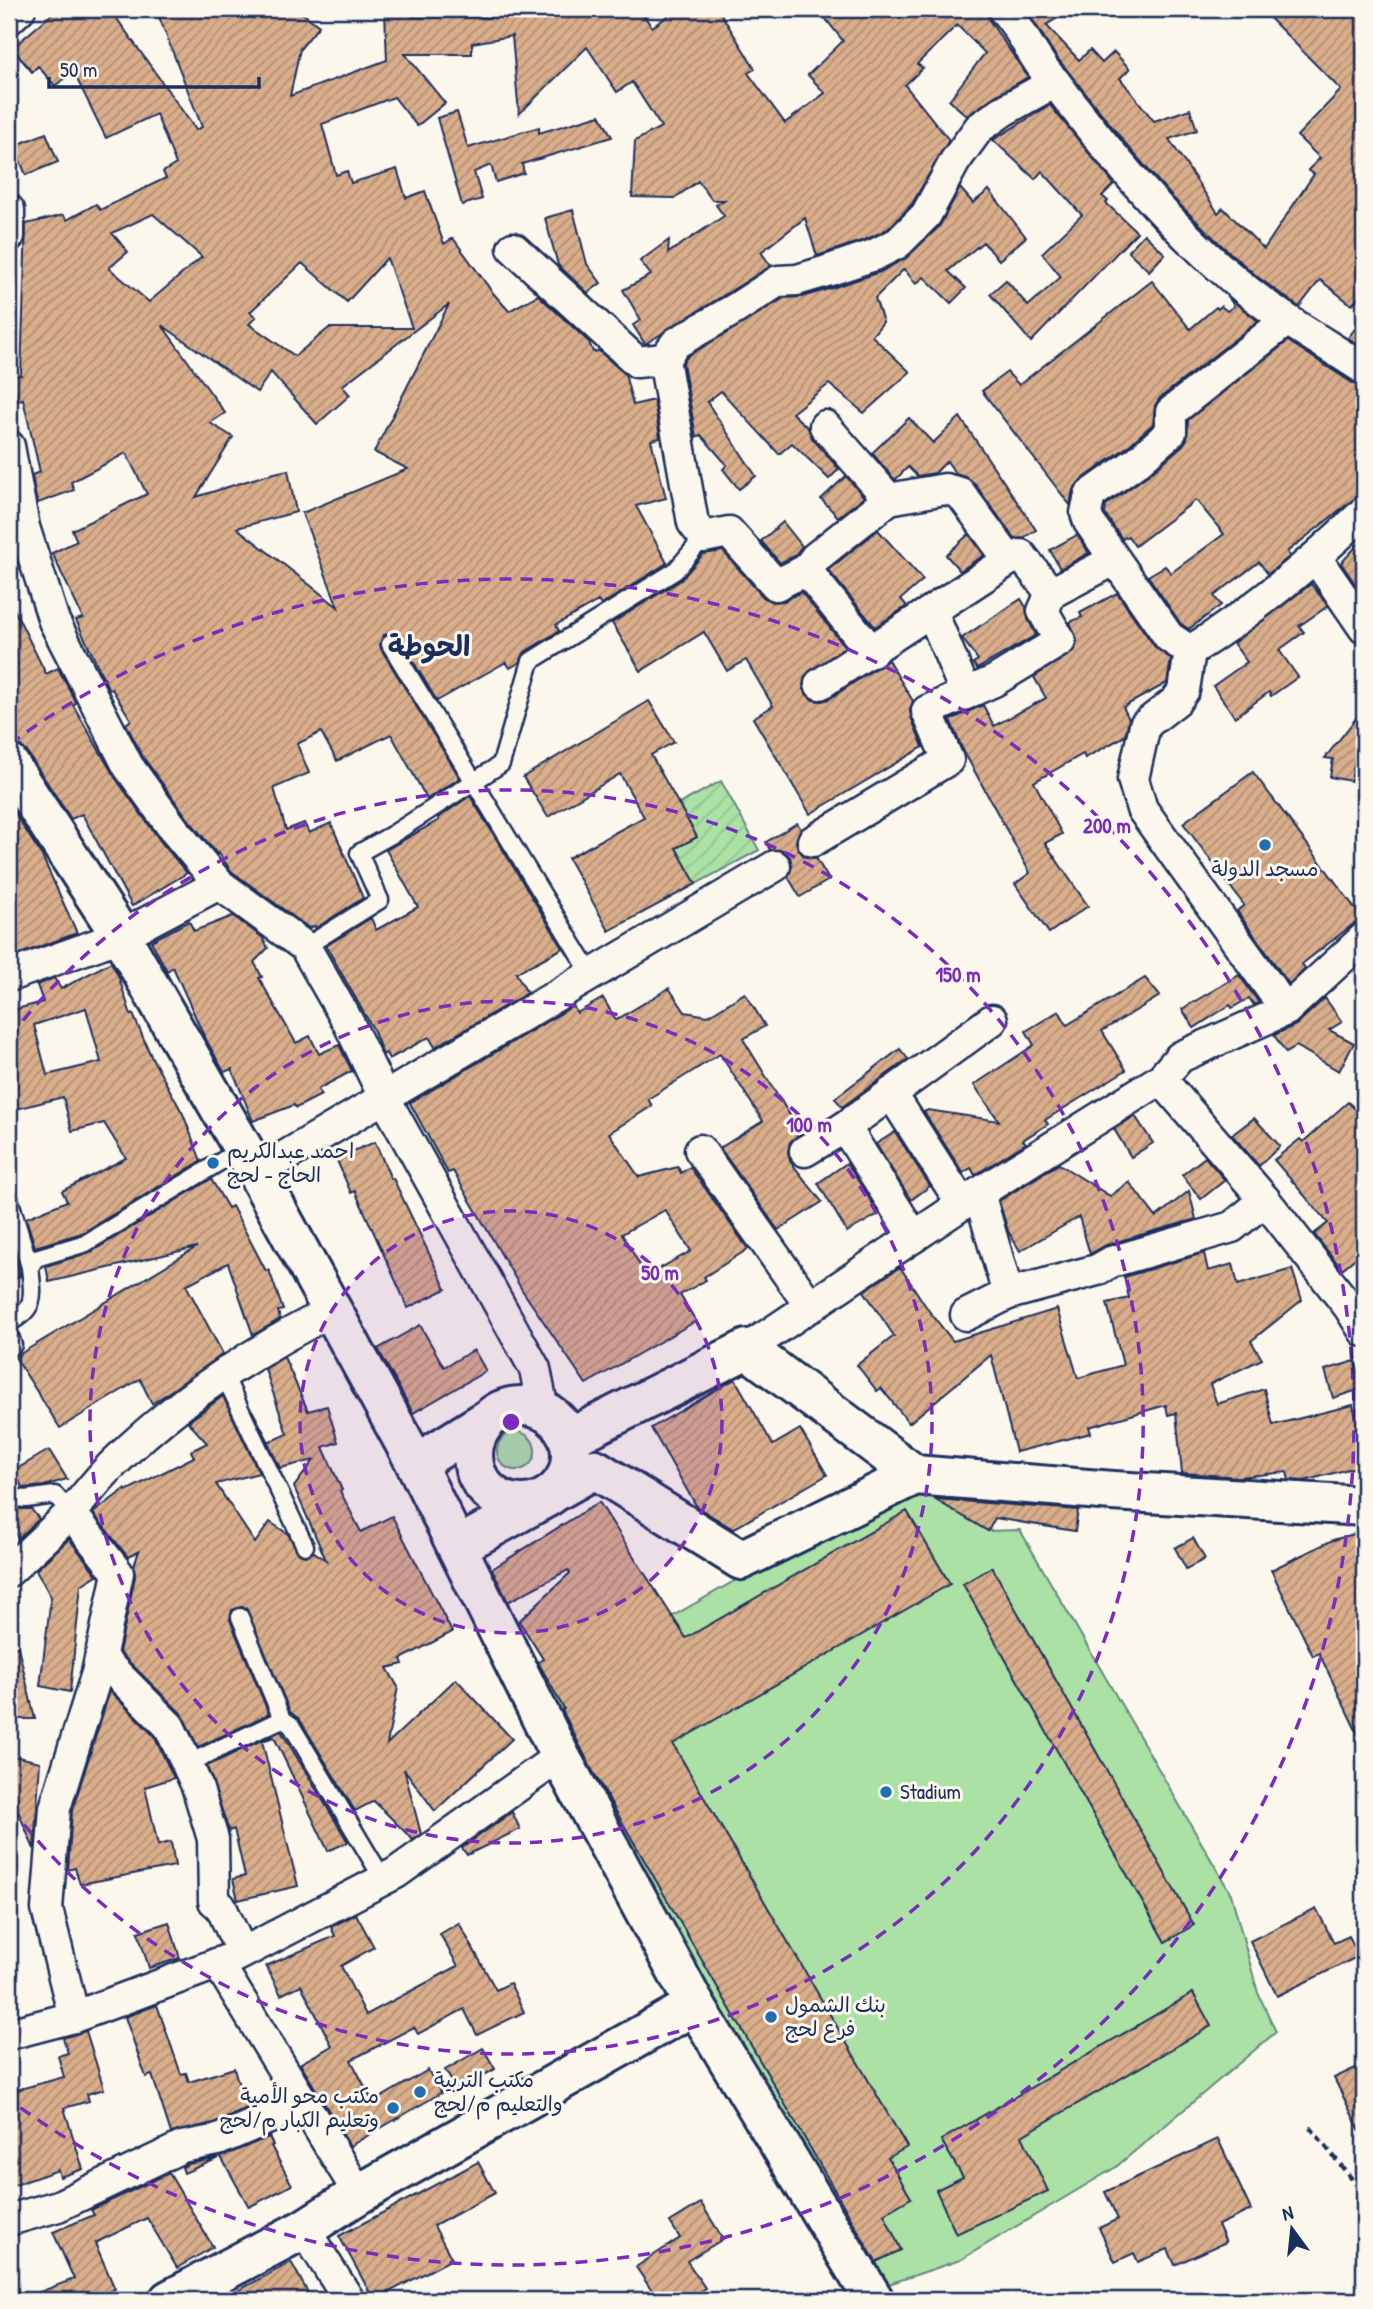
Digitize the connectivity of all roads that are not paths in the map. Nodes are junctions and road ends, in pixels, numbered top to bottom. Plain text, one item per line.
1 (20, 9) edge
2 (1003, 9) edge
3 (9, 19) edge
4 (1055, 82) junction
5 (9, 210) edge
6 (9, 236) edge
7 (513, 247) dead end
8 (1287, 320) junction
9 (664, 359) junction
10 (1364, 369) edge
11 (825, 426) dead end
12 (9, 446) edge
13 (889, 499) junction
14 (1364, 512) edge
15 (704, 537) junction
16 (1316, 558) junction
17 (1009, 559) junction
18 (1114, 560) junction
19 (806, 570) junction
20 (1051, 593) junction
21 (932, 612) junction
22 (1364, 628) edge
23 (390, 644) dead end
24 (1190, 651) junction
25 (872, 652) junction
26 (820, 684) dead end
27 (966, 694) junction
28 (9, 764) edge
29 (474, 780) junction
30 (813, 841) dead end
31 (775, 866) dead end
32 (219, 884) junction
33 (121, 936) junction
34 (1364, 938) edge
35 (305, 947) junction
36 (591, 974) junction
37 (9, 976) edge
38 (1286, 1010) junction
39 (992, 1020) dead end
40 (1161, 1079) junction
41 (891, 1093) junction
42 (384, 1097) junction
43 (845, 1127) junction
44 (700, 1150) dead end
45 (805, 1151) dead end
46 (250, 1161) junction
47 (9, 1198) edge
48 (971, 1198) junction
49 (1265, 1200) junction
50 (914, 1237) junction
51 (30, 1267) junction
52 (1008, 1294) junction
53 (811, 1307) junction
54 (332, 1311) junction
55 (966, 1315) dead end
56 (9, 1323) edge
57 (1364, 1332) edge
58 (9, 1333) edge
59 (9, 1347) edge
60 (747, 1349) junction
61 (224, 1375) junction
62 (543, 1410) junction
63 (488, 1419) junction
64 (570, 1438) junction
65 (416, 1464) junction
66 (915, 1475) junction
67 (548, 1496) junction
68 (9, 1497) edge
69 (1364, 1506) edge
70 (71, 1513) junction
71 (304, 1546) dead end
72 (457, 1547) junction
73 (9, 1571) edge
74 (240, 1617) dead end
75 (101, 1658) junction
76 (282, 1719) junction
77 (560, 1756) junction
78 (187, 1764) junction
79 (383, 1879) junction
80 (230, 1958) junction
81 (695, 2005) junction
82 (74, 2017) junction
83 (9, 2035) edge
84 (302, 2104) junction
85 (359, 2194) junction
86 (9, 2220) edge
87 (304, 2229) junction
88 (169, 2300) edge
89 (349, 2300) edge
90 (874, 2300) edge

1 - 3 street
2 - 4 street
4 - 8 street
4 - 9 street
5 - 6 street
7 - 9 street
8 - 10 street
8 - 18 street
9 - 15 street
11 - 13 street
12 - 32 street
13 - 17 street
13 - 19 street
14 - 16 street
15 - 19 street
15 - 29 lane
16 - 22 street
16 - 24 street
17 - 20 street
17 - 21 street
18 - 20 street
18 - 24 street
19 - 25 street
20 - 27 street
21 - 25 street
21 - 27 street
23 - 29 lane
24 - 38 street
25 - 26 street
27 - 30 street
28 - 33 street
29 - 35 lane
29 - 36 lane
31 - 36 street
32 - 33 street
32 - 35 street
33 - 37 street
33 - 46 street
34 - 38 street
35 - 42 street
36 - 42 street
38 - 40 street
39 - 41 street
40 - 48 street
40 - 49 street
41 - 43 street
41 - 48 street
42 - 46 street
42 - 62 street
43 - 45 street
43 - 50 street
44 - 53 street
46 - 51 lane
46 - 54 street
47 - 51 lane
48 - 50 street
48 - 52 street
49 - 52 street
49 - 57 street
50 - 53 street
51 - 56 lane
52 - 55 street
53 - 60 street
54 - 61 street
54 - 65 street
58 - 59 lane
60 - 64 street
60 - 66 street
61 - 70 street
61 - 71 lane
62 - 63 street
62 - 64 street
63 - 65 street
63 - 67 street
64 - 67 street
65 - 72 street
66 - 67 street
66 - 69 street
67 - 72 street
68 - 70 lane
70 - 73 street
70 - 75 street
72 - 77 street
74 - 76 lane
75 - 78 street
75 - 82 street
76 - 78 lane
76 - 79 lane
77 - 79 street
77 - 81 street
78 - 80 street
79 - 80 street
80 - 82 street
80 - 84 street
81 - 85 street
81 - 90 street
82 - 83 street
84 - 85 street
84 - 86 street
85 - 87 street
87 - 88 street
87 - 89 street

